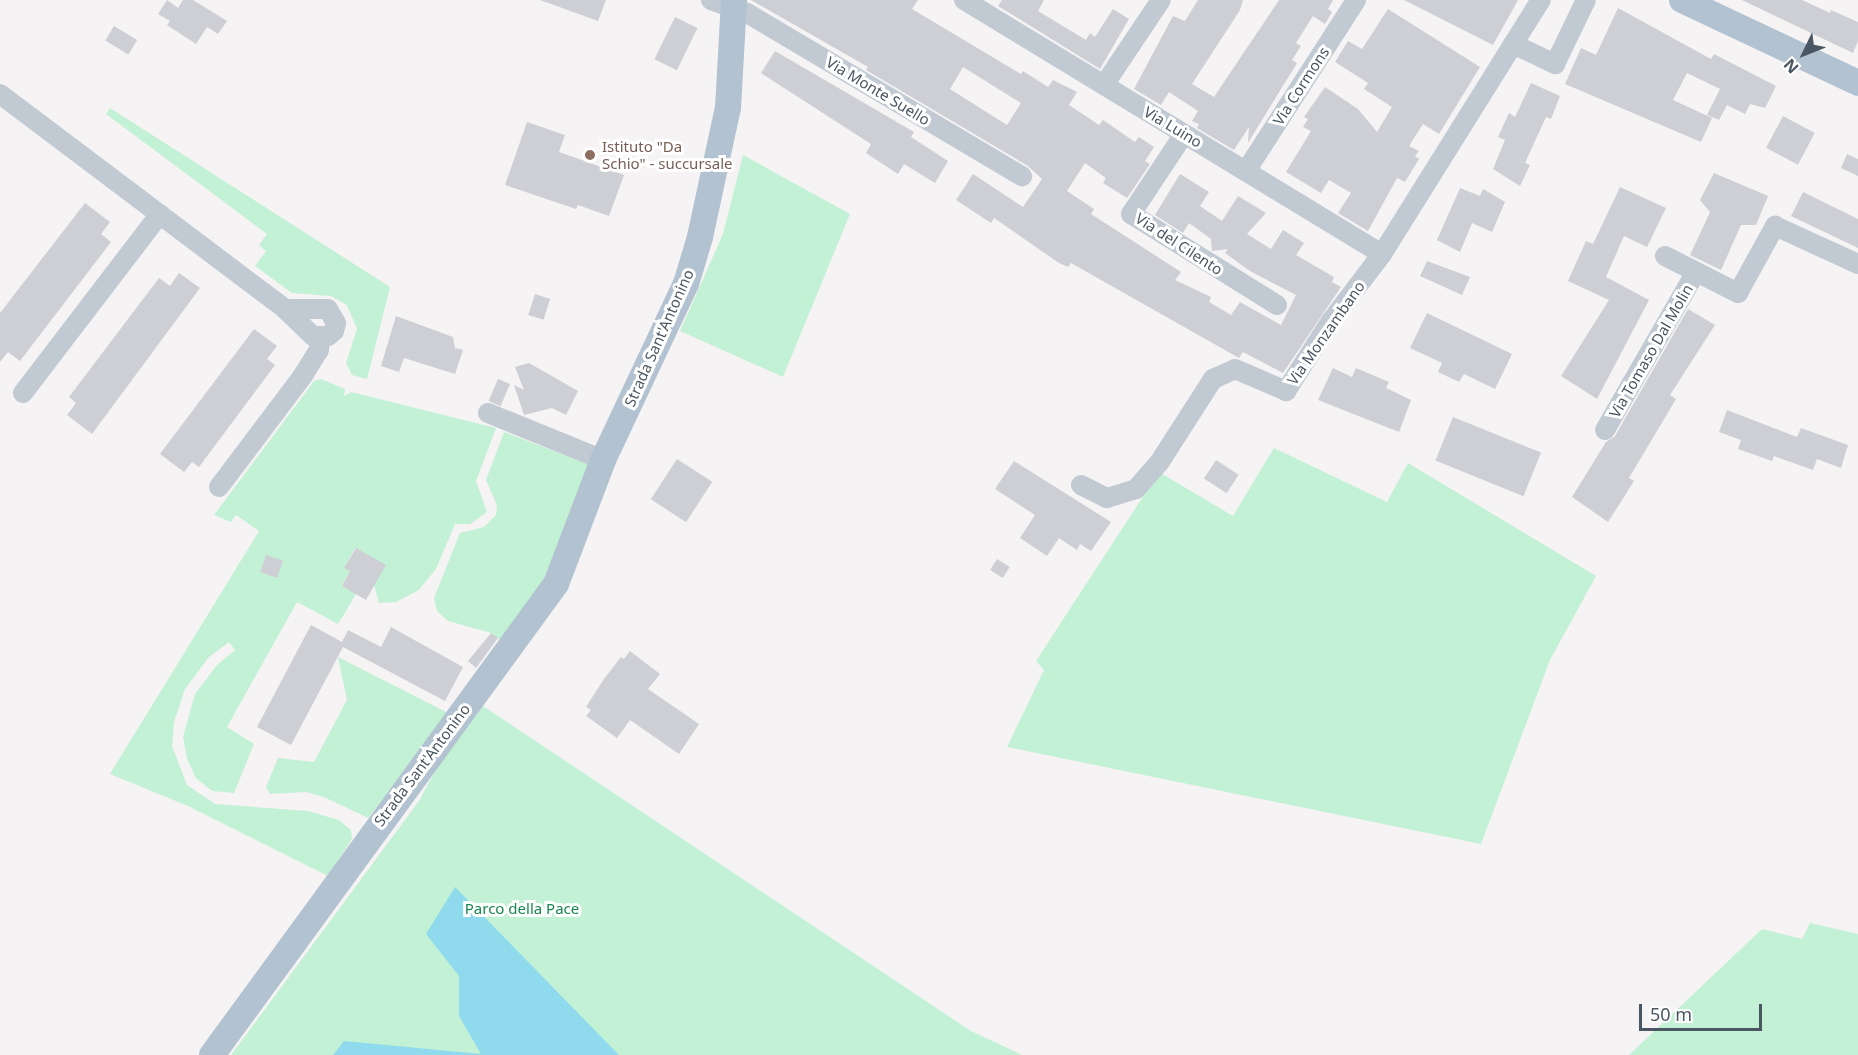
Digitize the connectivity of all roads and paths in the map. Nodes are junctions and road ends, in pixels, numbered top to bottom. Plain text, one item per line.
1 (1161, 0) edge
2 (1356, 0) edge
3 (1541, 0) edge
4 (1586, 0) edge
5 (973, 2) edge
6 (726, 3) edge
7 (1692, 3) edge
8 (1513, 44) junction
9 (1858, 82) edge
10 (1104, 85) junction
11 (0, 94) edge
12 (1184, 134) junction
13 (1246, 171) junction
14 (1022, 176) dead end
15 (160, 214) junction
16 (1382, 254) junction
17 (1665, 256) dead end
18 (1858, 264) edge
19 (1696, 272) junction
20 (1277, 305) dead end
21 (285, 309) junction
22 (320, 338) junction
23 (23, 393) dead end
24 (488, 412) dead end
25 (1605, 429) dead end
26 (603, 460) junction
27 (1081, 485) dead end
28 (219, 487) dead end
29 (212, 1055) edge

1 - 10 street
2 - 13 street, Via Cormons
3 - 8 street, Via Monzambano
4 - 8 street
5 - 10 street, Via Luino
6 - 14 street, Via Monte Suello
6 - 26 main road, Strada Sant'Antonino
7 - 9 main road
8 - 16 street, Via Monzambano
10 - 12 street, Via Luino
11 - 15 street
12 - 13 street, Via Luino
12 - 20 street, Via del Cilento
13 - 16 street, Via Luino
15 - 21 street
15 - 23 street
16 - 27 street, Via Monzambano
17 - 19 street, Via Tomaso Dal Molin
18 - 19 street, Via Tomaso Dal Molin
19 - 25 street, Via Tomaso Dal Molin
21 - 22 street
21 - 22 street
22 - 28 street
24 - 26 street
26 - 29 main road, Strada Sant'Antonino

